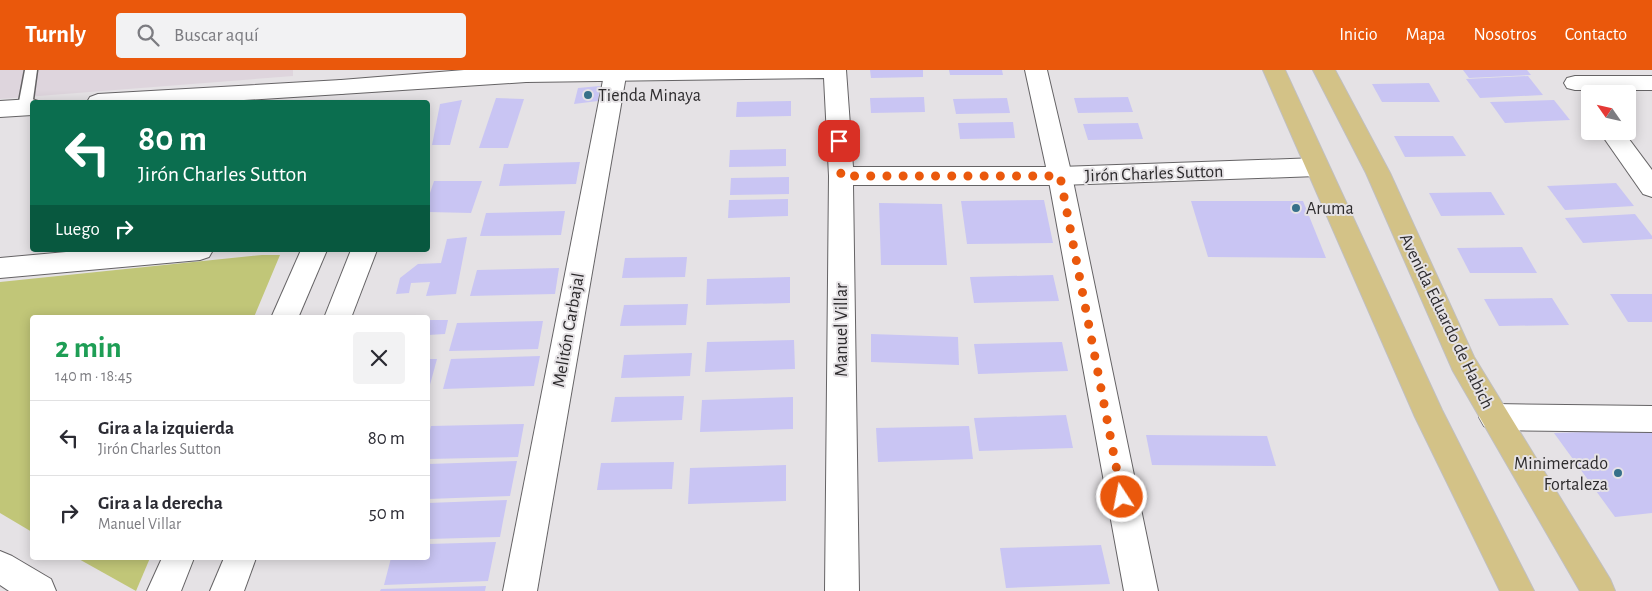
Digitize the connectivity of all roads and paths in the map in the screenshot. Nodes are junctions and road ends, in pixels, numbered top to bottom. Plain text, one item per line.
1 (31, 70) edge
2 (616, 70) edge
3 (836, 70) edge
4 (1036, 70) edge
5 (1274, 70) edge
6 (1324, 70) edge
7 (1571, 77) edge
8 (1652, 83) edge
9 (394, 84) edge
10 (340, 87) edge
11 (1581, 91) edge
12 (130, 100) edge
13 (29, 107) edge
14 (0, 109) edge
15 (1617, 140) edge
16 (1317, 167) junction
17 (841, 176) junction
18 (1060, 176) junction
19 (1652, 188) edge
20 (178, 252) edge
21 (313, 252) edge
22 (363, 252) edge
23 (0, 268) edge
24 (285, 315) edge
25 (338, 315) edge
26 (1494, 418) junction
27 (1652, 419) edge
28 (177, 560) edge
29 (239, 560) edge
30 (0, 567) edge
31 (39, 591) edge
32 (164, 591) edge
33 (227, 591) edge
34 (520, 591) edge
35 (842, 591) edge
36 (1141, 591) edge
37 (1517, 591) edge
38 (1598, 591) edge

1 - 13 lane
2 - 3 street
2 - 9 street
2 - 34 street, Melitón Carbajal
3 - 17 street, Manuel Villar
4 - 18 street
5 - 16 main road
6 - 26 main road, Avenida Eduardo de Habich
7 - 8 street
7 - 11 street
9 - 10 street
10 - 12 street
13 - 14 street
15 - 19 street
16 - 18 street, Jirón Charles Sutton
16 - 37 main road
17 - 18 street, Jirón Charles Sutton
17 - 35 street, Manuel Villar
18 - 36 street
20 - 23 street
21 - 24 street
22 - 25 street
26 - 27 street
26 - 38 main road, Avenida Eduardo de Habich
28 - 32 street
29 - 33 street
30 - 31 street

